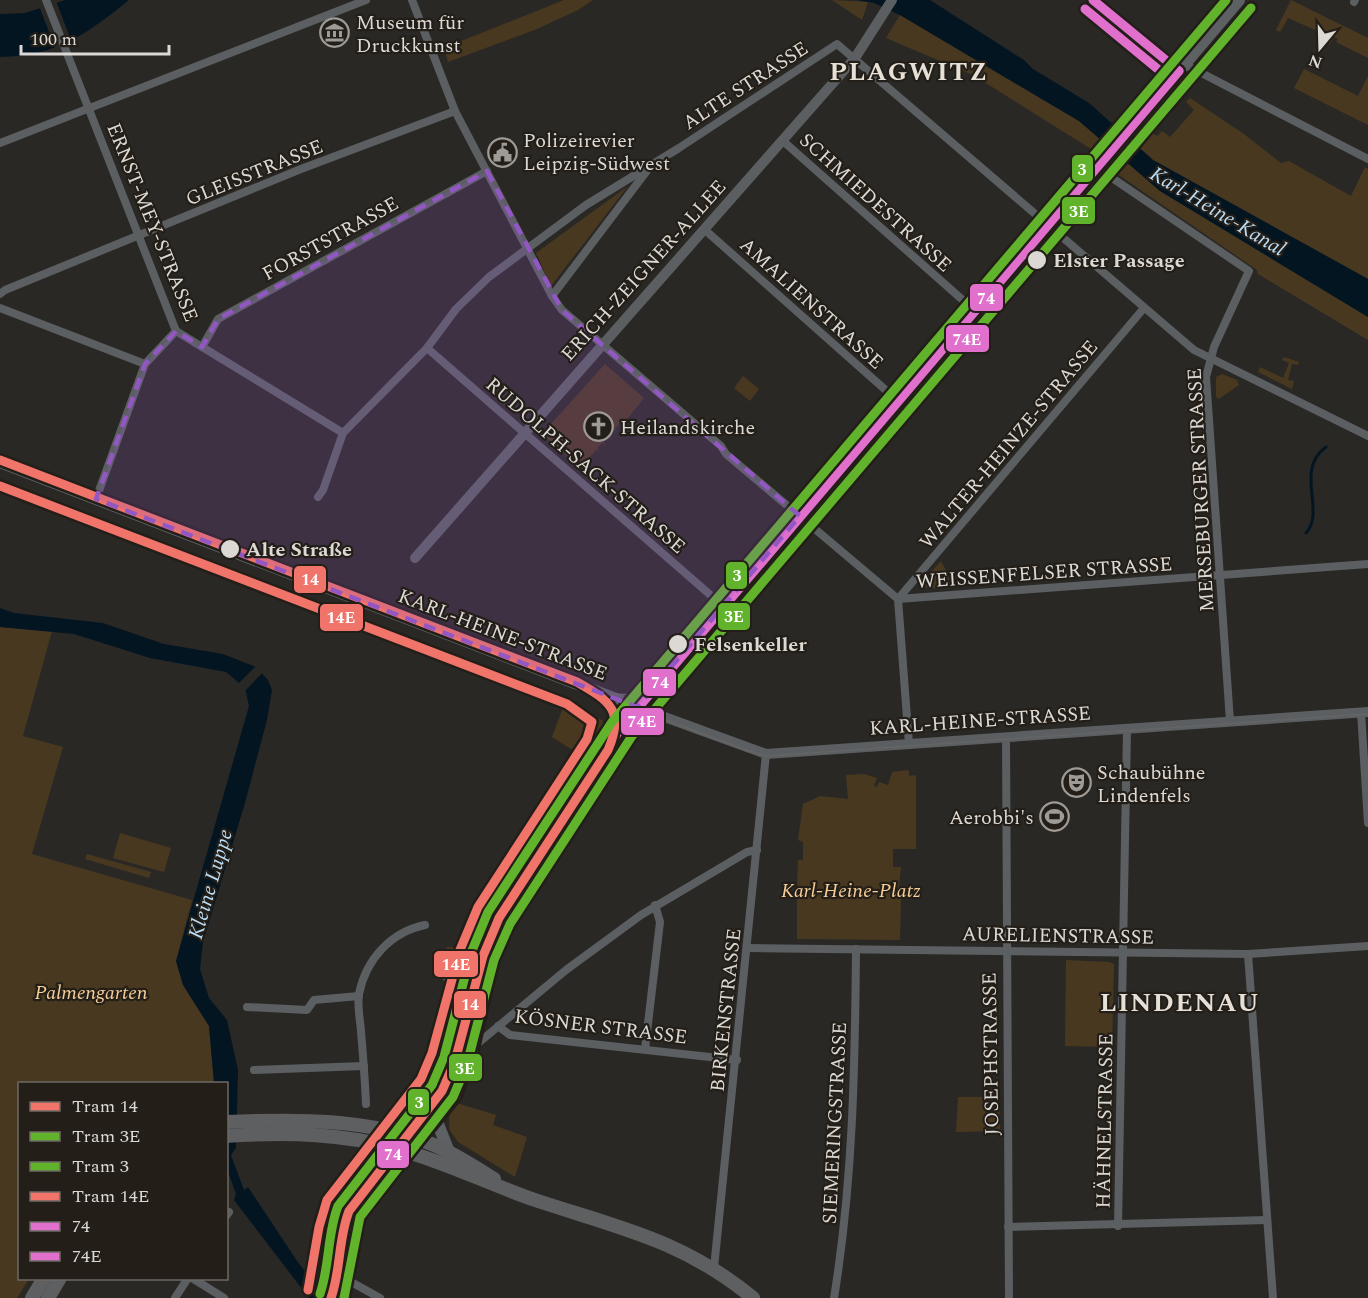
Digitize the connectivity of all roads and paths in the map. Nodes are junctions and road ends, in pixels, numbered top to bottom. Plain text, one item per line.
1 (366, 0) edge
2 (412, 0) edge
3 (892, 0) edge
4 (1093, 0) edge
5 (1239, 0) edge
6 (46, 1) edge
7 (855, 58) junction
8 (1181, 67) junction
9 (89, 108) junction
10 (455, 111) junction
11 (783, 141) junction
12 (0, 143) edge
13 (1368, 159) edge
14 (1099, 164) junction
15 (651, 166) junction
16 (487, 171) junction
17 (1047, 226) junction
18 (705, 230) junction
19 (138, 237) junction
20 (527, 248) junction
21 (0, 294) edge
22 (552, 296) junction
23 (0, 308) edge
24 (1144, 308) junction
25 (974, 310) junction
26 (176, 331) junction
27 (602, 346) junction
28 (202, 347) junction
29 (427, 348) junction
30 (1209, 359) junction
31 (145, 364) junction
32 (898, 401) junction
33 (526, 432) junction
34 (343, 433) junction
35 (1368, 436) edge
36 (0, 462) edge
37 (318, 497) dead end
38 (96, 499) junction
39 (800, 516) junction
40 (415, 558) dead end
41 (1368, 564) edge
42 (1220, 575) junction
43 (898, 599) junction
44 (723, 606) junction
45 (637, 707) junction
46 (1364, 712) edge
47 (1230, 722) junction
48 (1127, 729) junction
49 (1006, 737) junction
50 (909, 744) junction
51 (766, 754) junction
52 (1368, 823) edge
53 (757, 850) junction
54 (655, 905) junction
55 (425, 925) dead end
56 (1368, 946) edge
57 (748, 948) junction
58 (856, 949) junction
59 (1007, 951) junction
60 (1123, 954) junction
61 (1248, 954) junction
62 (359, 996) junction
63 (465, 999) junction
64 (247, 1007) dead end
65 (498, 1026) junction
66 (461, 1047) junction
67 (645, 1049) junction
68 (737, 1060) junction
69 (364, 1066) junction
70 (254, 1070) dead end
71 (366, 1104) dead end
72 (437, 1105) junction
73 (233, 1128) edge
74 (394, 1132) junction
75 (411, 1137) junction
76 (385, 1145) junction
77 (400, 1149) junction
78 (449, 1152) junction
79 (363, 1186) junction
80 (519, 1194) junction
81 (1267, 1220) junction
82 (1118, 1226) junction
83 (1008, 1227) junction
84 (714, 1268) junction
85 (335, 1273) junction
86 (43, 1280) edge
87 (59, 1280) edge
88 (188, 1280) edge
89 (193, 1280) edge
90 (32, 1298) edge
91 (48, 1298) edge
92 (175, 1298) edge
93 (224, 1298) edge
94 (329, 1298) edge
95 (380, 1298) edge
96 (753, 1298) edge
97 (834, 1298) edge
98 (1009, 1298) edge
99 (1273, 1298) edge

1 - 9 street
2 - 10 street, WEISSENFELSER STRASSE
3 - 7 street, ERICH-ZEIGNER-ALLEE
4 - 8 street
5 - 8 main road
6 - 9 street, ERNST-MEY-STRASSE
7 - 11 street, ERICH-ZEIGNER-ALLEE
7 - 15 street, ALTE STRASSE
7 - 17 street
8 - 13 street
8 - 14 main road
9 - 12 street
9 - 19 street, ERNST-MEY-STRASSE
10 - 16 street, WEISSENFELSER STRASSE
10 - 19 street, GLEISSTRASSE
11 - 18 street, ERICH-ZEIGNER-ALLEE
11 - 25 street, SCHMIEDESTRASSE
14 - 17 main road
14 - 30 street, MERSEBURGER STRASSE
15 - 20 street, ALTE STRASSE
15 - 22 street, ALTE STRASSE
16 - 20 street, WEISSENFELSER STRASSE
16 - 28 street, FORSTSTRASSE
17 - 24 street
17 - 25 main road
18 - 27 street, ERICH-ZEIGNER-ALLEE
18 - 32 street, AMALIENSTRASSE
19 - 21 street, GLEISSTRASSE
19 - 26 street, ERNST-MEY-STRASSE
20 - 22 street, WEISSENFELSER STRASSE
20 - 29 street, ALTE STRASSE
22 - 27 street, WEISSENFELSER STRASSE
23 - 31 street
24 - 30 street
24 - 43 street, WALTER-HEINZE-STRASSE
25 - 32 main road
26 - 28 street, ERNST-MEY-STRASSE
26 - 31 street
27 - 33 street, ERICH-ZEIGNER-ALLEE
27 - 39 street, WEISSENFELSER STRASSE
28 - 34 street, ERNST-MEY-STRASSE
29 - 33 street, RUDOLPH-SACK-STRASSE
29 - 34 street, ALTE STRASSE
30 - 35 street
30 - 42 street, MERSEBURGER STRASSE
31 - 38 street
32 - 39 main road
33 - 40 street, ERICH-ZEIGNER-ALLEE
33 - 44 street, RUDOLPH-SACK-STRASSE
34 - 37 street, ALTE STRASSE
36 - 38 main road, KARL-HEINE-STRASSE
38 - 45 main road, KARL-HEINE-STRASSE
39 - 43 street, WEISSENFELSER STRASSE
39 - 44 main road
41 - 42 street, WEISSENFELSER STRASSE
42 - 43 street, WEISSENFELSER STRASSE
42 - 47 street, MERSEBURGER STRASSE
43 - 50 street
44 - 45 main road
45 - 51 street, KARL-HEINE-STRASSE
45 - 63 main road
46 - 47 street, KARL-HEINE-STRASSE
46 - 52 street
47 - 48 street, KARL-HEINE-STRASSE
48 - 49 street, KARL-HEINE-STRASSE
48 - 60 street, HÄHNELSTRASSE
49 - 50 street, KARL-HEINE-STRASSE
49 - 59 street, JOSEPHSTRASSE
50 - 51 street, KARL-HEINE-STRASSE
51 - 53 street, BIRKENSTRASSE
53 - 54 street
53 - 57 street, BIRKENSTRASSE
54 - 65 street
54 - 67 street
55 - 62 street
56 - 61 street, AURELIENSTRASSE
57 - 58 street, AURELIENSTRASSE
57 - 68 street, BIRKENSTRASSE
58 - 59 street, AURELIENSTRASSE
58 - 97 street, SIEMERINGSTRASSE
59 - 60 street, AURELIENSTRASSE
59 - 83 street, JOSEPHSTRASSE
60 - 61 street, AURELIENSTRASSE
60 - 82 street, HÄHNELSTRASSE
61 - 81 street
62 - 64 street
62 - 69 street
63 - 66 main road
63 - 74 main road
65 - 66 street
65 - 67 street, KÖSNER STRASSE
66 - 72 main road
67 - 68 street, KÖSNER STRASSE
68 - 84 street, BIRKENSTRASSE
69 - 70 street
69 - 71 street
72 - 75 main road
72 - 78 main road
73 - 74 main road
73 - 76 main road
74 - 75 main road
74 - 76 main road
75 - 77 main road
75 - 78 main road
76 - 77 main road
76 - 79 street
77 - 79 street
77 - 80 main road
78 - 80 main road
79 - 85 street
80 - 84 main road
81 - 82 street
81 - 99 street
82 - 83 street
83 - 98 street, JOSEPHSTRASSE
84 - 96 main road
85 - 94 street
85 - 95 street
86 - 90 main road
87 - 91 main road
88 - 92 street
89 - 93 street

